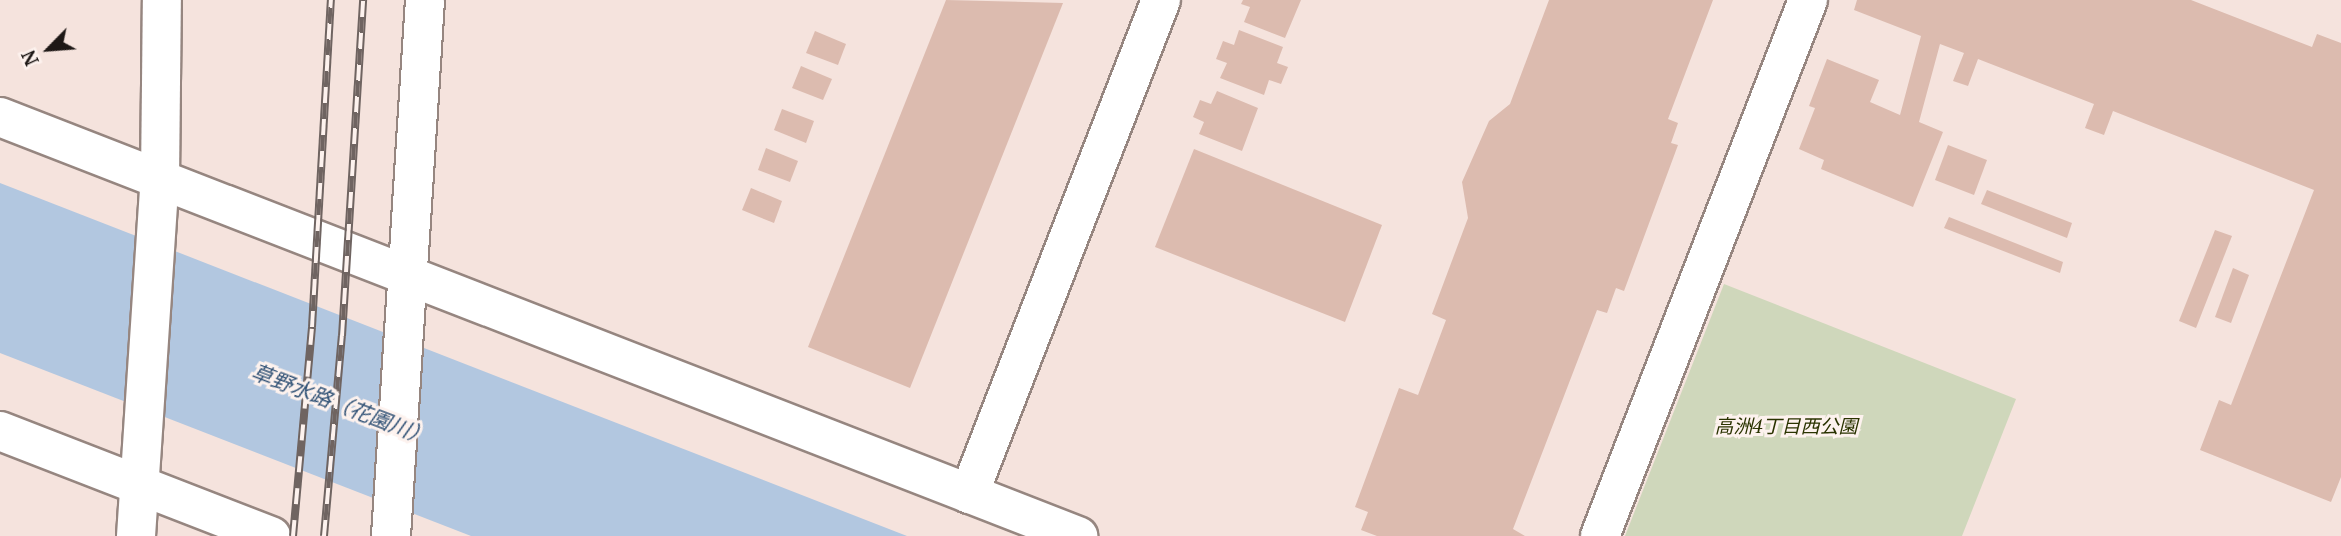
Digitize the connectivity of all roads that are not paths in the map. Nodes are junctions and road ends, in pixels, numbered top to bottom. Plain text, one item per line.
1 (162, 0) edge
2 (425, 0) edge
3 (1161, 0) edge
4 (1808, 0) edge
5 (0, 117) edge
6 (160, 179) junction
7 (408, 275) junction
8 (0, 431) edge
9 (142, 486) junction
10 (969, 494) junction
11 (136, 536) edge
12 (271, 536) edge
13 (391, 536) edge
14 (1078, 536) edge
15 (1601, 536) edge

1 - 6 street
2 - 7 street
3 - 10 street
4 - 15 street
5 - 6 street
6 - 7 street
6 - 9 street
7 - 10 street
7 - 13 street
8 - 9 street
9 - 11 street
9 - 12 street
10 - 14 street

